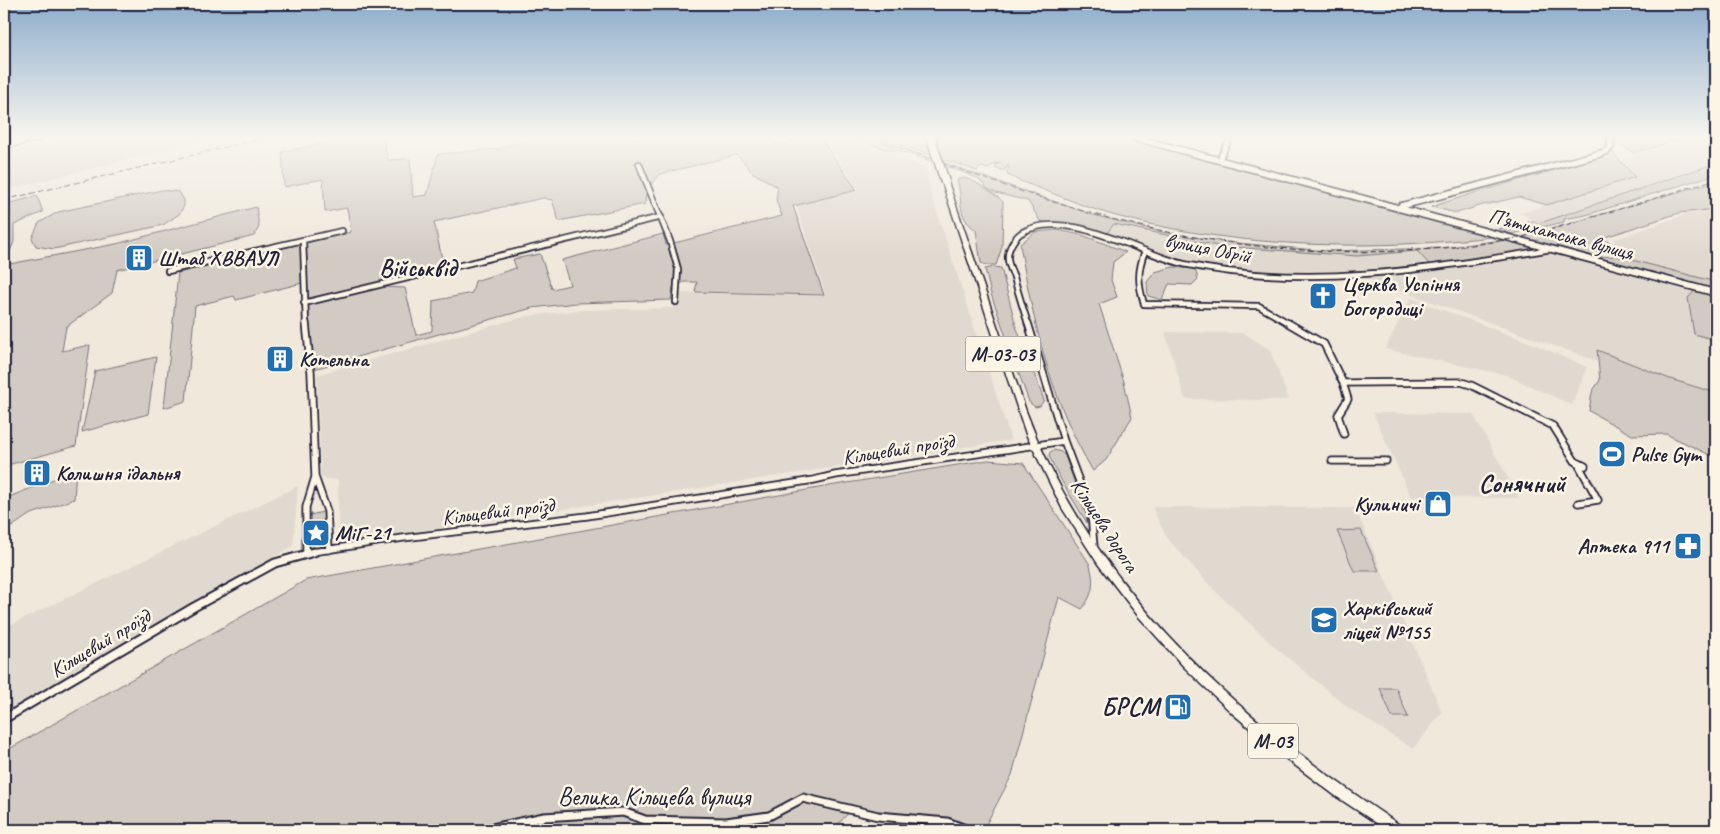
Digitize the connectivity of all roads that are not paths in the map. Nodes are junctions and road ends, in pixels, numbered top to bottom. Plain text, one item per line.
1 (644, 177) edge
2 (943, 177) edge
3 (1283, 177) edge
4 (1515, 177) edge
5 (1398, 207) junction
6 (661, 217) junction
7 (342, 231) dead end
8 (303, 240) junction
9 (1553, 249) junction
10 (1145, 251) junction
11 (168, 271) dead end
12 (1716, 292) edge
13 (676, 302) dead end
14 (304, 303) junction
15 (1343, 383) junction
16 (1344, 434) dead end
17 (1064, 441) junction
18 (1035, 444) junction
19 (1332, 461) dead end
20 (1386, 461) dead end
21 (1576, 461) junction
22 (1585, 466) dead end
23 (315, 478) junction
24 (1578, 503) dead end
25 (329, 550) junction
26 (1094, 552) junction
27 (306, 553) junction
28 (4, 719) edge
29 (483, 830) edge
30 (968, 830) edge
31 (1397, 830) edge

1 - 6 street
2 - 18 highway, Кільцева дорога / М-03-03, bridge
3 - 5 street, П’ятихатська вулиця
4 - 5 street
5 - 9 street, П’ятихатська вулиця
6 - 13 street
6 - 14 street
7 - 8 street
8 - 11 street
8 - 14 street
9 - 10 street, вулиця Обрій
9 - 12 street, П’ятихатська вулиця
10 - 15 street
10 - 17 street, вулиця Обрій
14 - 23 street
15 - 16 street
15 - 21 street
17 - 18 street
17 - 26 street, вулиця Обрій
18 - 25 street, Кільцевий проїзд
18 - 26 highway, Кільцева дорога / М-03
19 - 20 street
21 - 22 street
21 - 24 street
23 - 25 street
23 - 27 street
25 - 27 street, Кільцевий проїзд
26 - 31 highway, Кільцева дорога / М-03
27 - 28 street, Кільцевий проїзд
29 - 30 street, Велика Кільцева вулиця

